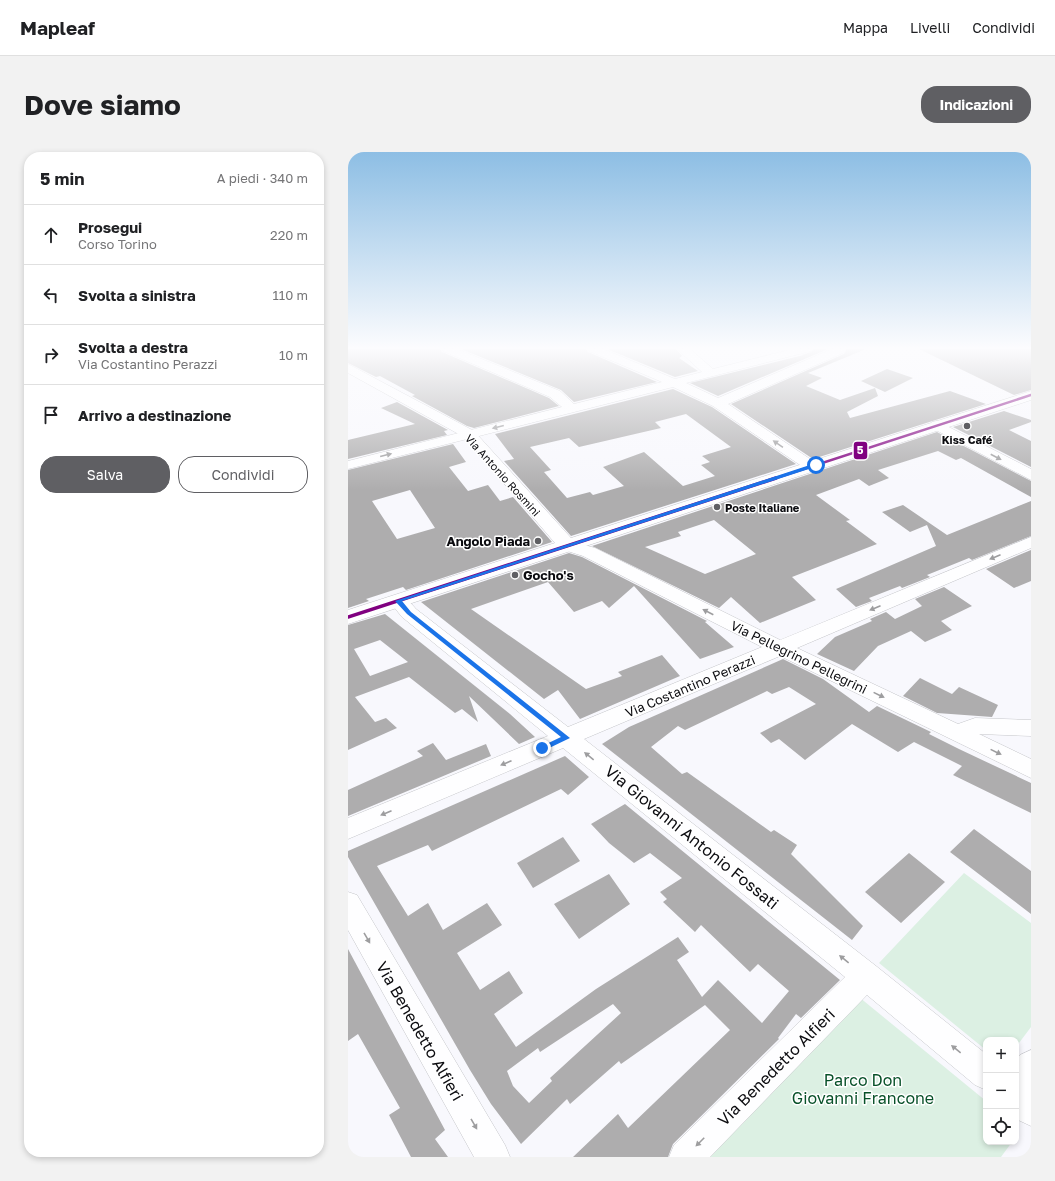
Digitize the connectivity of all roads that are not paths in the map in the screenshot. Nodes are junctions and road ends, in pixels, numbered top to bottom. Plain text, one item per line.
1 (399, 396) edge
2 (557, 396) edge
3 (621, 396) edge
4 (703, 396) edge
5 (735, 396) edge
6 (1028, 396) edge
7 (718, 403) junction
8 (571, 408) junction
9 (937, 426) junction
10 (469, 434) junction
11 (348, 465) edge
12 (811, 466) junction
13 (1031, 475) edge
14 (1031, 542) edge
15 (567, 546) junction
16 (398, 601) junction
17 (348, 617) edge
18 (781, 648) junction
19 (1031, 728) edge
20 (957, 733) junction
21 (567, 738) junction
22 (1031, 769) edge
23 (348, 829) edge
24 (348, 904) edge
25 (866, 976) junction
26 (1031, 1066) edge
27 (985, 1073) edge
28 (1019, 1082) edge
29 (1019, 1100) edge
30 (1031, 1110) edge
31 (493, 1157) edge
32 (686, 1157) edge

1 - 10 main road, Via Antonio Rosmini
2 - 8 street
3 - 8 street
4 - 7 street
5 - 7 street
6 - 9 main road
12 -> 7 street
8 -> 10 street
9 - 12 main road
9 -> 13 street
11 -> 10 street
10 - 15 main road, Via Antonio Rosmini
12 - 15 main road
14 -> 18 street, Via Costantino Perazzi
15 - 16 main road
18 -> 15 street, Via Pellegrino Pellegrini
16 - 17 main road
16 - 21 street, Via Giovanni Antonio Fossati
18 -> 20 street, Via Pellegrino Pellegrini
18 - 21 street, Via Costantino Perazzi
19 - 20 street
20 -> 22 street, Via Pellegrino Pellegrini
21 -> 23 street, Via Costantino Perazzi
25 -> 21 street, Via Giovanni Antonio Fossati
24 -> 31 street, Via Benedetto Alfieri
27 -> 25 street, Via Giovanni Antonio Fossati
25 -> 32 street, Via Benedetto Alfieri
26 - 28 street
29 - 30 street

